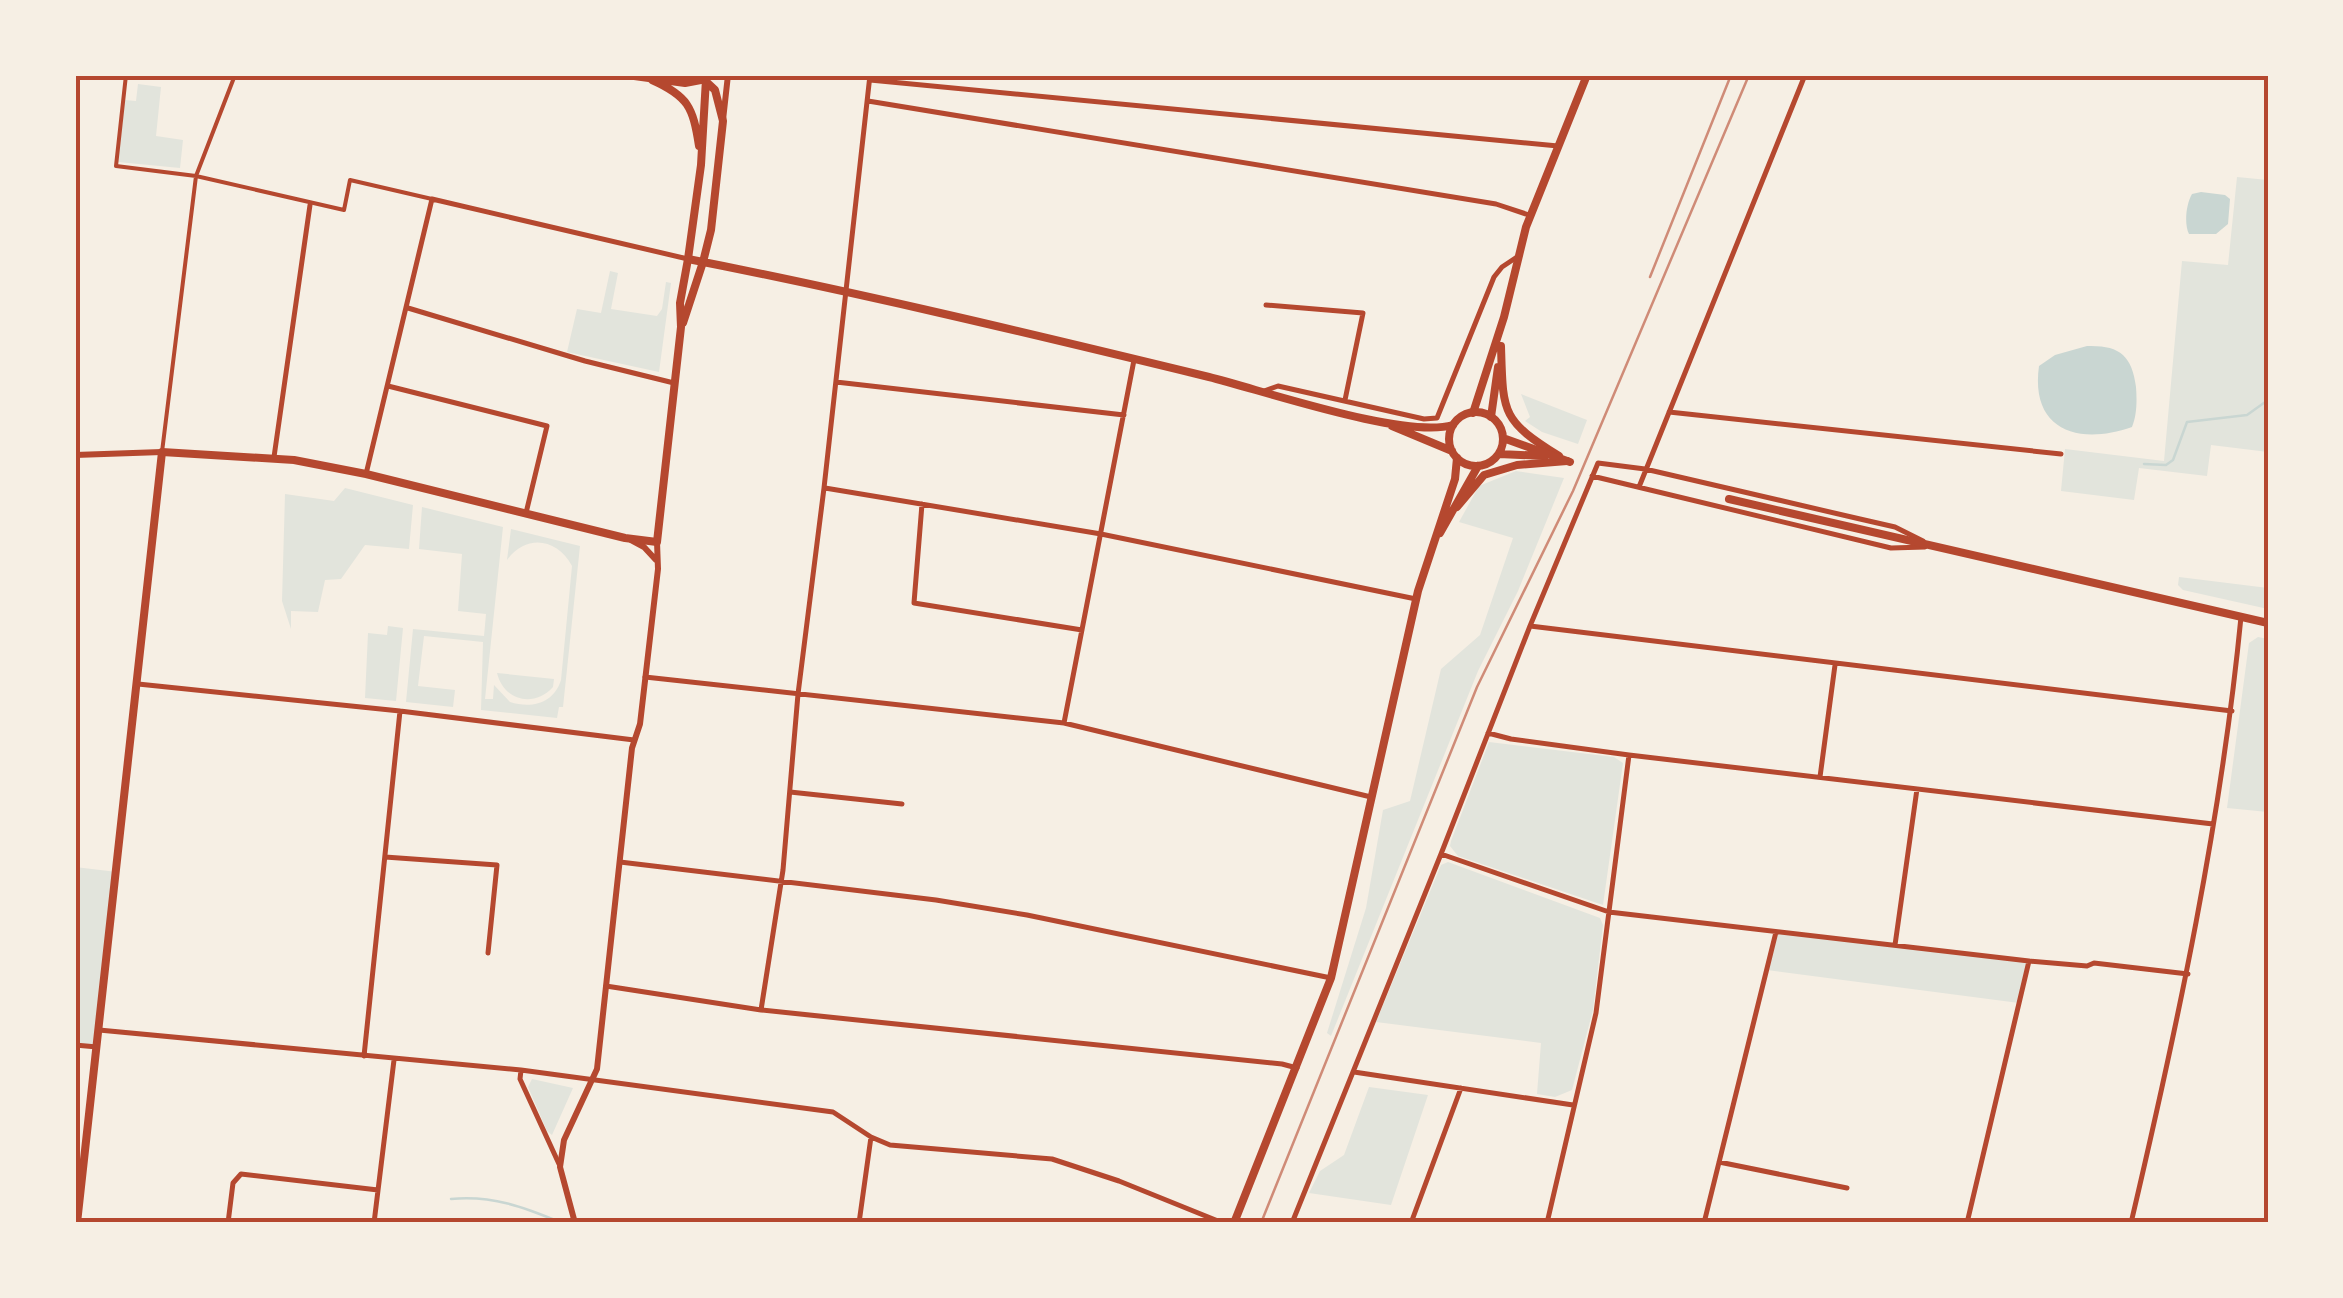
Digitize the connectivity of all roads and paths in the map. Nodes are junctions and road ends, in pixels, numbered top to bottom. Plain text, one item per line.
1 (126, 75) edge
2 (235, 75) edge
3 (627, 75) edge
4 (728, 75) edge
5 (1587, 75) edge
6 (1805, 75) edge
7 (706, 76) edge
8 (870, 77) edge
9 (652, 80) junction
10 (868, 101) junction
11 (723, 122) junction
12 (1558, 146) junction
13 (701, 166) junction
14 (196, 176) junction
15 (432, 199) junction
16 (310, 204) junction
17 (1531, 215) junction
18 (1517, 257) junction
19 (688, 259) junction
20 (703, 262) junction
21 (845, 293) junction
22 (1266, 305) dead end
23 (406, 308) junction
24 (1504, 317) junction
25 (681, 328) junction
26 (1501, 346) junction
27 (1134, 360) junction
28 (674, 382) junction
29 (836, 382) junction
30 (388, 386) junction
31 (1264, 392) junction
32 (1344, 400) junction
33 (1669, 412) junction
34 (1472, 413) junction
35 (1124, 415) junction
36 (1491, 416) junction
37 (1374, 420) junction
38 (1454, 425) junction
39 (1503, 438) junction
40 (162, 452) junction
41 (1454, 454) junction
42 (1499, 454) junction
43 (2060, 454) dead end
44 (75, 455) edge
45 (274, 456) junction
46 (1553, 457) junction
47 (1569, 461) junction
48 (1478, 466) junction
49 (1645, 469) junction
50 (366, 474) junction
51 (1592, 476) junction
52 (1640, 487) junction
53 (824, 488) junction
54 (1730, 499) dead end
55 (922, 504) junction
56 (1457, 507) junction
57 (526, 513) junction
58 (1102, 534) junction
59 (630, 540) junction
60 (1435, 541) junction
61 (657, 542) junction
62 (1929, 546) junction
63 (658, 563) junction
64 (1416, 599) junction
65 (2241, 617) junction
66 (2268, 623) edge
67 (1530, 626) junction
68 (1082, 630) junction
69 (1835, 664) junction
70 (645, 677) junction
71 (138, 684) junction
72 (798, 694) junction
73 (400, 711) junction
74 (2232, 712) junction
75 (1064, 723) junction
76 (1488, 733) junction
77 (634, 740) junction
78 (1628, 755) junction
79 (1820, 778) junction
80 (1917, 790) junction
81 (790, 792) junction
82 (1373, 798) junction
83 (902, 804) dead end
84 (2213, 824) junction
85 (1442, 854) junction
86 (385, 857) junction
87 (620, 862) junction
88 (780, 881) junction
89 (1609, 912) junction
90 (1776, 932) junction
91 (1895, 946) junction
92 (488, 954) dead end
93 (2029, 961) junction
94 (2188, 974) junction
95 (1331, 978) junction
96 (606, 986) junction
97 (761, 1010) junction
98 (99, 1030) junction
99 (75, 1046) edge
100 (96, 1047) junction
101 (364, 1057) junction
102 (394, 1060) junction
103 (1297, 1068) junction
104 (521, 1070) junction
105 (1353, 1072) junction
106 (592, 1080) junction
107 (1460, 1088) junction
108 (1573, 1105) junction
109 (871, 1137) junction
110 (547, 1138) junction
111 (564, 1140) junction
112 (1719, 1162) junction
113 (560, 1167) junction
114 (1847, 1188) dead end
115 (378, 1190) junction
116 (76, 1223) edge
117 (228, 1223) edge
118 (374, 1223) edge
119 (574, 1223) edge
120 (859, 1223) edge
121 (1222, 1223) edge
122 (1234, 1223) edge
123 (1292, 1223) edge
124 (1411, 1223) edge
125 (1547, 1223) edge
126 (1704, 1223) edge
127 (1967, 1223) edge
128 (2131, 1223) edge

1 - 14 street
2 - 14 street
3 - 9 main road
4 - 11 main road
5 - 12 main road
6 - 33 street
7 - 9 main road
7 - 11 main road
7 - 13 main road
8 - 10 street
8 - 12 street
9 - 13 main road
10 - 17 street
10 - 21 street
11 - 20 main road
12 - 17 main road
13 - 19 main road
14 - 16 street
14 - 40 street
15 - 16 street
15 - 19 street
15 - 23 street
16 - 45 street
17 - 18 main road
18 - 24 main road
18 - 32 street
19 - 20 main road
19 - 25 main road
20 - 21 main road
20 - 25 main road
21 - 27 main road
21 - 29 street
22 - 32 street
23 - 28 street
23 - 30 street
24 - 26 main road
24 - 34 main road
25 - 28 main road
26 - 36 main road
26 - 47 main road
27 - 31 main road
27 - 35 street
28 - 61 main road
29 - 35 street
29 - 53 street
30 - 50 street
30 - 57 street
31 - 32 street
31 - 37 main road
33 - 43 street
33 - 49 street
34 - 36 main road
34 - 38 main road
35 - 58 street
36 - 39 main road
37 - 38 main road
37 - 41 main road
38 - 41 main road
39 - 42 main road
39 - 46 main road
40 - 44 main road
40 - 45 main road
40 - 71 main road
41 - 48 main road
41 - 60 main road
42 - 46 main road
42 - 48 main road
45 - 50 main road
46 - 47 main road
47 - 56 main road
48 - 56 main road
49 - 51 street
49 - 52 street
49 - 62 street
50 - 57 main road
51 - 52 street
51 - 67 street
52 - 62 street
53 - 55 street
53 - 72 street
54 - 62 main road
55 - 58 street
55 - 68 street
56 - 60 main road
57 - 59 main road
58 - 64 street
58 - 68 street
59 - 61 main road
59 - 63 main road
60 - 64 main road
61 - 63 main road
62 - 65 main road
63 - 70 main road
64 - 82 main road
65 - 66 main road
65 - 74 street
67 - 69 street
67 - 76 street
68 - 75 street
69 - 74 street
69 - 79 street
70 - 72 street
70 - 77 main road
71 - 73 street
71 - 98 main road
72 - 75 street
72 - 81 street
73 - 77 street
73 - 86 street
74 - 84 street
75 - 82 street
76 - 78 street
76 - 85 street
77 - 87 main road
78 - 79 street
78 - 89 street
79 - 80 street
80 - 84 street
80 - 91 street
81 - 83 street
81 - 88 street
82 - 95 main road
84 - 94 street
85 - 89 street
85 - 105 street
86 - 92 street
86 - 101 street
87 - 88 street
87 - 96 main road
88 - 95 street
88 - 97 street
89 - 90 street
89 - 108 street
90 - 91 street
90 - 112 street
91 - 93 street
93 - 94 street
93 - 127 street
94 - 128 street
95 - 103 main road
96 - 97 street
96 - 106 main road
97 - 103 street
98 - 100 main road
98 - 101 street
99 - 100 street
100 - 116 main road
101 - 102 street
102 - 104 street
102 - 115 street
103 - 122 main road
104 - 106 street
104 - 110 street
105 - 107 street
105 - 123 street
106 - 109 street
106 - 111 main road
107 - 108 street
107 - 124 street
108 - 125 street
109 - 120 street
109 - 121 street
110 - 111 street
110 - 113 street
111 - 113 main road
112 - 114 street
112 - 126 street
113 - 119 main road
115 - 117 street
115 - 118 street

